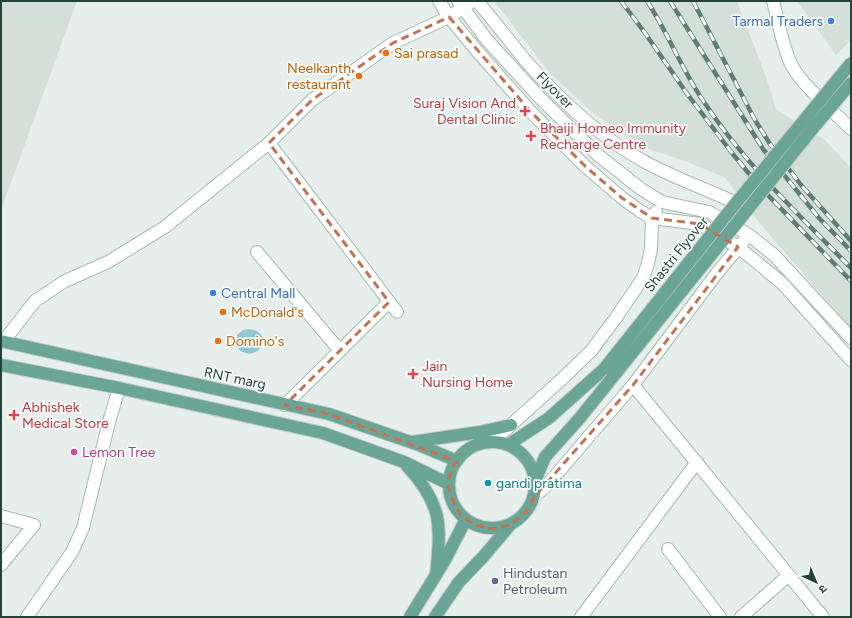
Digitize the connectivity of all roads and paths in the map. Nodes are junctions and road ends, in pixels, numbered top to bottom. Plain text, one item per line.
1 (439, 1) edge
2 (774, 1) edge
3 (470, 3) edge
4 (449, 17) junction
5 (851, 63) edge
6 (851, 84) edge
7 (851, 129) edge
8 (269, 143) junction
9 (662, 202) junction
10 (736, 203) junction
11 (652, 218) junction
12 (749, 235) junction
13 (738, 247) junction
14 (257, 252) dead end
15 (805, 288) junction
16 (389, 302) junction
17 (799, 302) junction
18 (397, 312) dead end
19 (851, 338) edge
20 (2, 341) edge
21 (340, 351) junction
22 (851, 360) edge
23 (1, 365) edge
24 (633, 385) junction
25 (119, 388) junction
26 (285, 405) junction
27 (511, 425) junction
28 (411, 442) junction
29 (492, 442) junction
30 (508, 445) junction
31 (404, 462) junction
32 (457, 462) junction
33 (697, 462) junction
34 (535, 481) junction
35 (450, 484) junction
36 (534, 497) junction
37 (1, 516) edge
38 (466, 519) junction
39 (510, 525) junction
40 (668, 549) dead end
41 (1, 565) edge
42 (436, 575) junction
43 (789, 576) junction
44 (27, 617) edge
45 (410, 617) edge
46 (435, 617) edge
47 (581, 617) edge
48 (720, 617) edge
49 (741, 617) edge
50 (823, 617) edge

1 - 4 street
2 - 7 street
3 - 4 street
3 - 9 street
3 - 10 street, Flyover
4 - 8 street
4 - 11 street
5 - 10 main road, Shastri Flyover, bridge
6 - 34 main road, Shastri Flyover, bridge
8 - 16 street
8 - 20 street
9 - 11 street
9 - 12 street
10 - 30 main road, Shastri Flyover, bridge
11 - 13 street
11 - 27 street
12 - 13 street
12 - 15 street
13 - 17 street
13 - 24 street
14 - 21 street
15 - 17 street
15 - 19 street
16 - 18 street
16 - 21 street
17 - 22 street
20 - 26 main road, RNT marg
21 - 26 street
23 - 25 main road
24 - 33 street
24 - 36 street
25 - 31 main road
25 - 44 street
26 - 28 main road, RNT marg
27 - 28 main road
27 - 29 street
28 - 32 main road, RNT marg
29 - 30 main road
29 - 32 main road
30 - 34 main road
31 - 35 main road
31 - 42 main road
32 - 35 main road
33 - 43 street
33 - 47 street
34 - 36 main road
35 - 38 main road
36 - 39 main road
37 - 41 street
38 - 39 main road
38 - 42 main road
39 - 46 main road
40 - 48 street
42 - 45 main road
43 - 49 street
43 - 50 street

